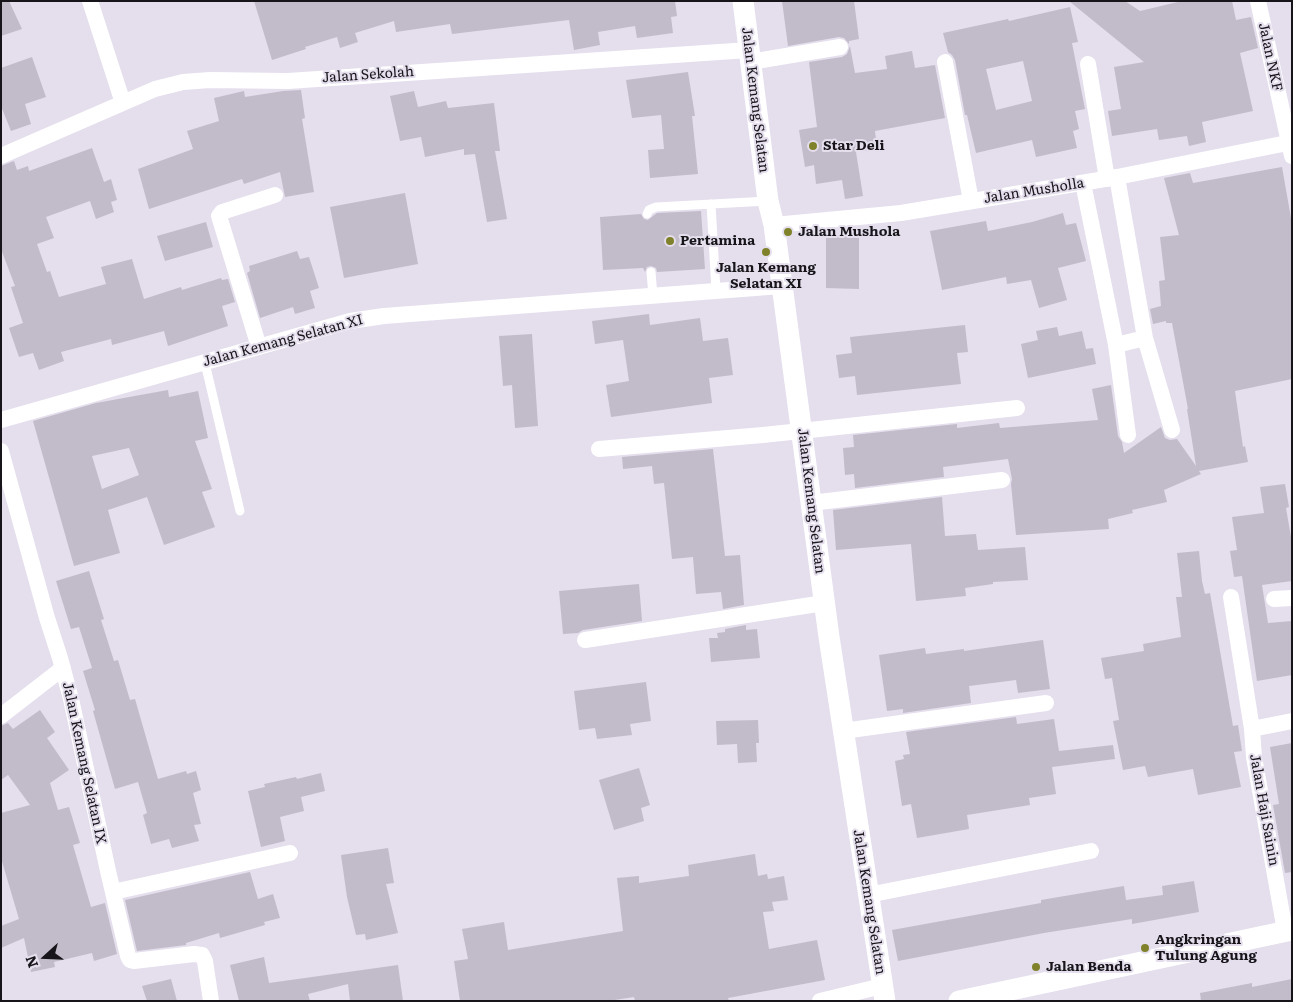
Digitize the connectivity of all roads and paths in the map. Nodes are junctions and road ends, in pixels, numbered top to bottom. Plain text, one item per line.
1 (90, 1) edge
2 (743, 1) edge
3 (1258, 1) edge
4 (840, 47) dead end
5 (749, 56) junction
6 (945, 62) dead end
7 (1088, 64) dead end
8 (122, 103) junction
9 (1291, 147) edge
10 (1, 156) edge
11 (1112, 178) junction
12 (1083, 183) junction
13 (275, 195) dead end
14 (768, 201) junction
15 (971, 201) junction
16 (711, 204) junction
17 (647, 214) dead end
18 (774, 225) junction
19 (651, 272) dead end
20 (782, 286) junction
21 (716, 291) junction
22 (653, 296) junction
23 (1145, 338) junction
24 (1116, 345) junction
25 (259, 347) junction
26 (205, 363) junction
27 (1017, 408) dead end
28 (1, 420) edge
29 (1172, 430) dead end
30 (802, 431) junction
31 (1128, 435) dead end
32 (599, 449) dead end
33 (1, 451) edge
34 (1002, 480) dead end
35 (811, 502) junction
36 (240, 511) dead end
37 (1231, 597) dead end
38 (1292, 598) edge
39 (1274, 599) dead end
40 (824, 603) junction
41 (585, 640) dead end
42 (63, 668) junction
43 (1046, 704) dead end
44 (1, 716) edge
45 (1292, 721) edge
46 (1252, 729) junction
47 (843, 731) junction
48 (1092, 851) dead end
49 (290, 853) dead end
50 (113, 892) junction
51 (868, 895) junction
52 (1288, 931) edge
53 (884, 994) edge
54 (211, 1001) edge
55 (820, 1001) edge
56 (959, 1001) edge

1 - 8 street
2 - 5 street, Jalan Kemang Selatan
3 - 9 street, Jalan NKF
4 - 5 street, Jalan Sekolah
5 - 8 street, Jalan Sekolah
5 - 14 street, Jalan Kemang Selatan
6 - 15 street
7 - 11 street
8 - 10 street, Jalan Sekolah
9 - 11 street, Jalan Musholla
11 - 12 street, Jalan Musholla
11 - 23 street
12 - 15 street, Jalan Musholla
12 - 24 street
13 - 25 street
14 - 16 lane
14 - 18 street, Jalan Kemang Selatan
15 - 18 street, Jalan Musholla
16 - 17 lane
16 - 21 lane
18 - 20 street, Jalan Kemang Selatan
19 - 22 lane
20 - 21 street, Jalan Kemang Selatan XI
20 - 30 street, Jalan Kemang Selatan
21 - 22 street, Jalan Kemang Selatan XI
22 - 25 street, Jalan Kemang Selatan XI
23 - 24 street
23 - 29 street
24 - 31 street
25 - 26 street, Jalan Kemang Selatan XI
26 - 28 street, Jalan Kemang Selatan XI
26 - 36 lane
27 - 30 street
30 - 32 street
30 - 35 street, Jalan Kemang Selatan
33 - 42 street, Jalan Kemang Selatan IX
34 - 35 street
35 - 40 street, Jalan Kemang Selatan
37 - 46 street, Jalan Haji Sainin
38 - 39 street
40 - 41 street
40 - 47 street, Jalan Kemang Selatan
42 - 44 street
42 - 50 street, Jalan Kemang Selatan IX
43 - 47 street
45 - 46 street
46 - 52 street, Jalan Haji Sainin
47 - 51 street, Jalan Kemang Selatan
48 - 51 street
49 - 50 street
50 - 54 street, Jalan Kemang Selatan IX
51 - 53 street, Jalan Kemang Selatan
52 - 56 street
53 - 55 street

